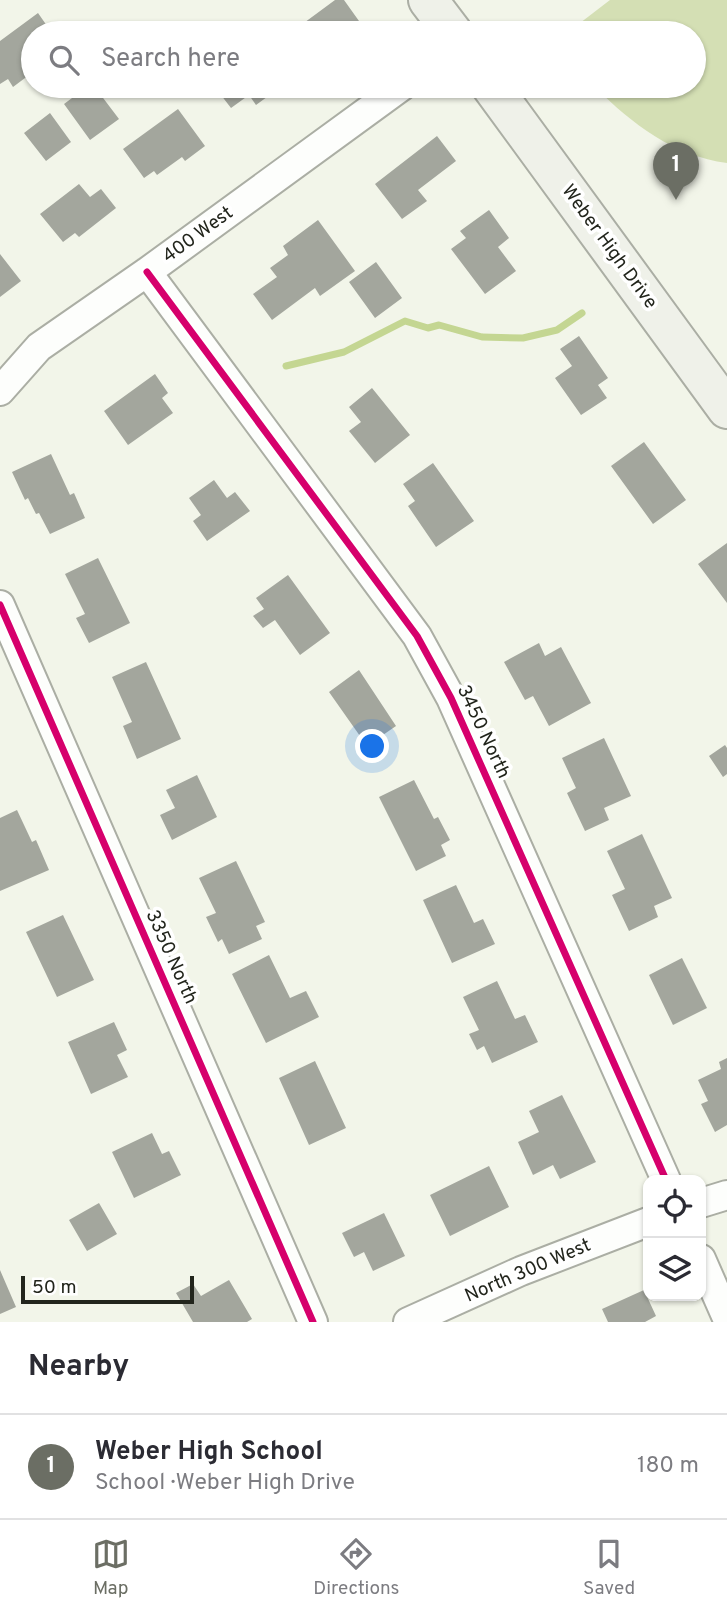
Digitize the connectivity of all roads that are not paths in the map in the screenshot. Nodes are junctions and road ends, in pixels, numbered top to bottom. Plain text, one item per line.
1 (428, 0) edge
2 (444, 21) edge
3 (386, 98) edge
4 (500, 98) edge
5 (147, 272) junction
6 (0, 391) edge
7 (727, 409) edge
8 (0, 606) edge
9 (664, 1175) edge
10 (727, 1195) edge
11 (706, 1201) edge
12 (643, 1224) edge
13 (706, 1270) edge
14 (727, 1318) edge
15 (313, 1322) edge
16 (408, 1322) edge

1 - 2 street
3 - 5 street, 400 West
4 - 7 street, Weber High Drive
5 - 6 street, 400 West
5 - 9 street, 3450 North
8 - 15 street, 3350 North
10 - 11 street
12 - 16 street, North 300 West
13 - 14 street

